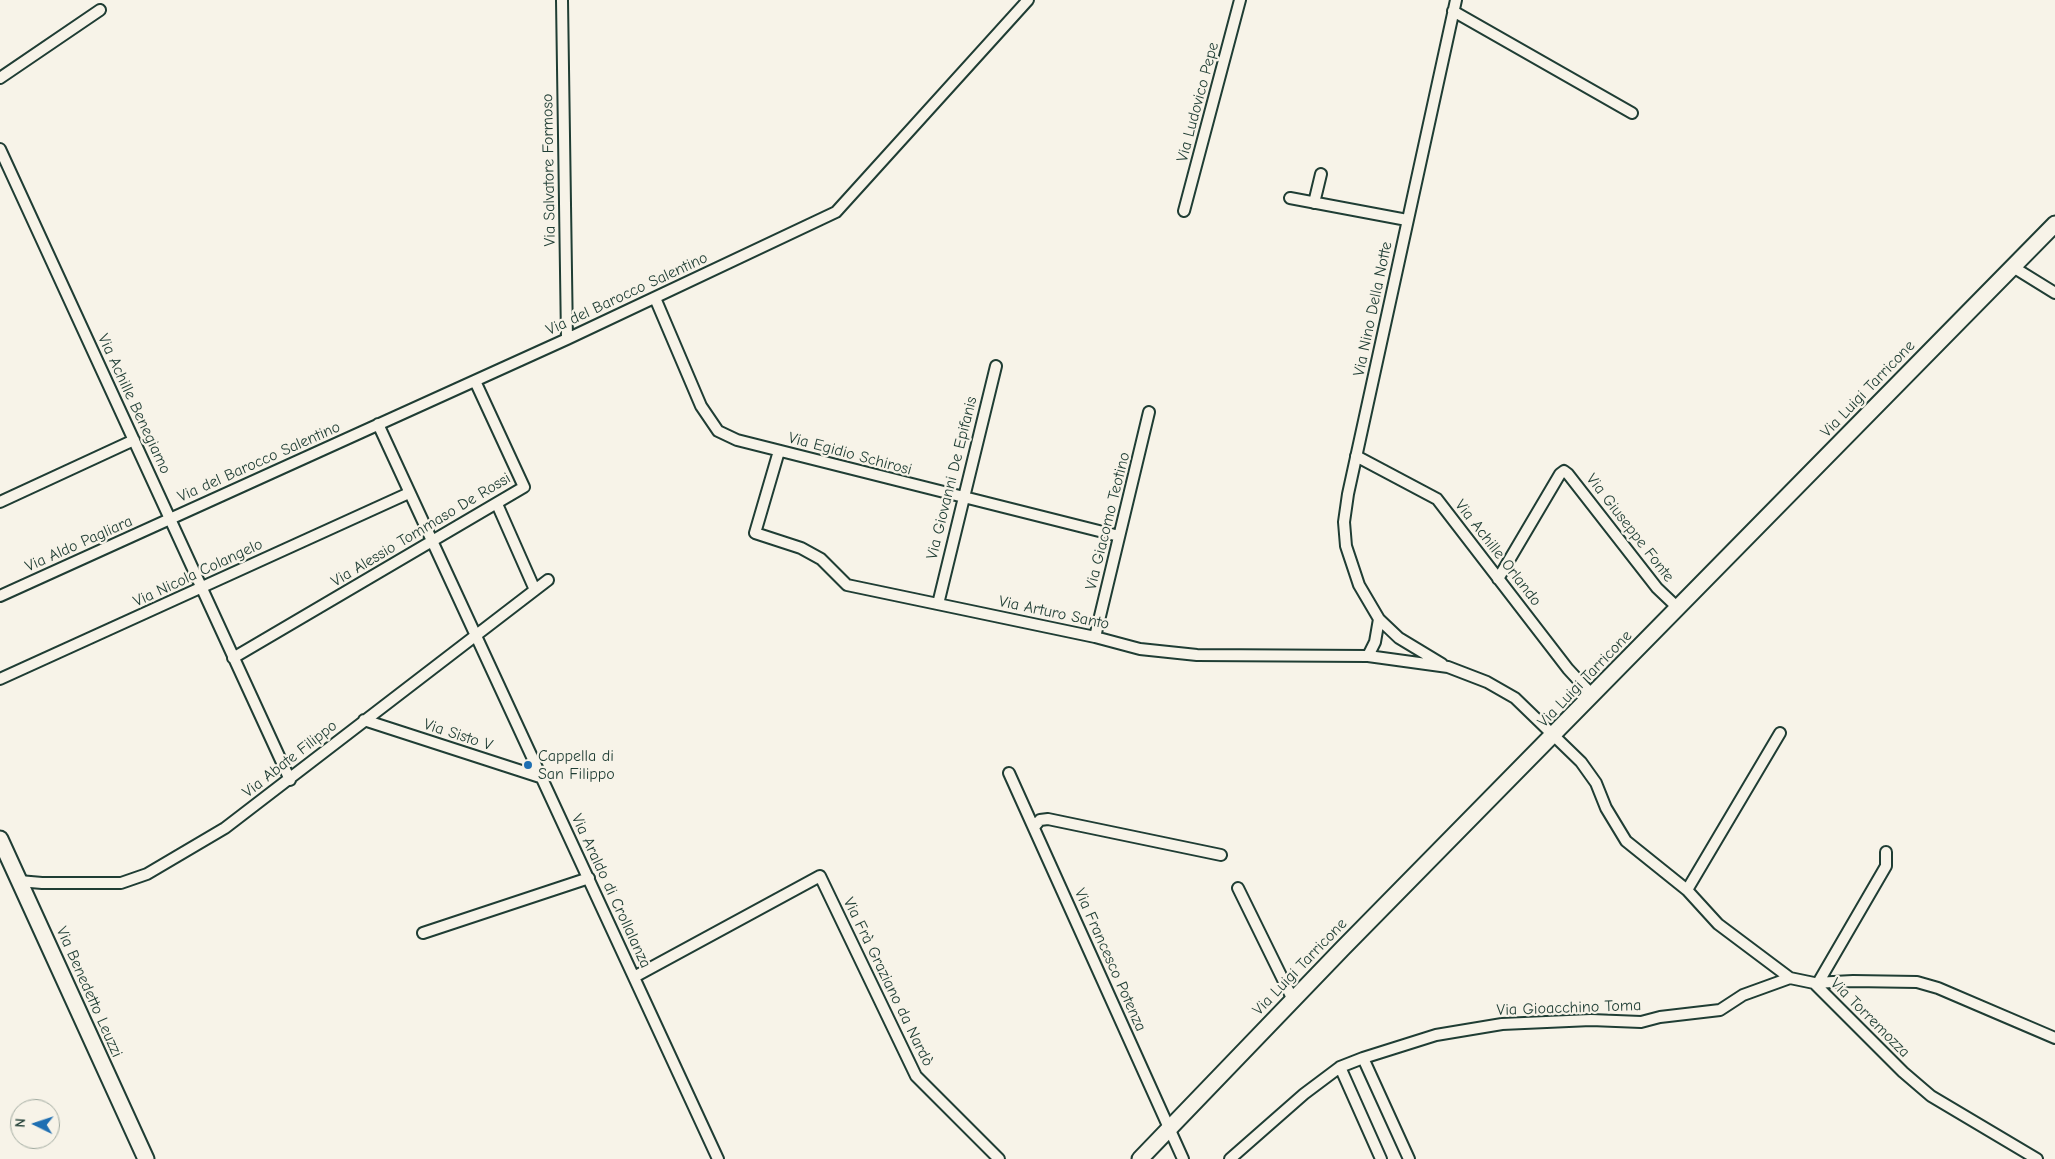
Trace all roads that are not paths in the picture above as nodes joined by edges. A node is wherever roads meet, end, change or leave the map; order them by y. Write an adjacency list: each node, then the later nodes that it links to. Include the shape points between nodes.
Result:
1 (562, 0): 19 (street, Via Salvatore Formoso)
2 (1028, 0): 18 (street, Via del Barocco Salentino, via 836,212)
3 (1240, 0): 13 (street, Via Ludovico Pepe)
4 (1456, 0): 6 (street, Via Nino Della Notte)
5 (100, 10): 7 (street)
6 (1453, 11): 8 (street); 14 (street, Via Nino Della Notte)
7 (0, 78)
8 (1632, 113)
9 (0, 149): 24 (street, Via Achille Benegiamo)
10 (1321, 174): 12 (street)
11 (1290, 198): 12 (street)
12 (1314, 203): 14 (street)
13 (1184, 211)
14 (1407, 220): 26 (street, Via Nino Della Notte)
15 (2055, 224): 16 (main road, Via Luigi Tarricone)
16 (2013, 267): 17 (street); 40 (main road, Via Luigi Tarricone)
17 (2055, 293)
18 (655, 298): 19 (street, Via del Barocco Salentino); 25 (street, Via Egidio Schirosi, via 701,406 718,432)
19 (567, 339): 21 (street, Via del Barocco Salentino)
20 (996, 366): 28 (street, Via Giovanni De Epifanis)
21 (475, 381): 23 (street, Via del Barocco Salentino); 30 (street, Via Alessio Tommaso De Rossi, via 524,487)
22 (1150, 412): 32 (street, Via Giacomo Teotino)
23 (378, 424): 27 (street, Via Araldo di Crollalanza); 31 (street, Via del Barocco Salentino)
24 (134, 440): 29 (street); 31 (street, Via Achille Benegiamo)
25 (780, 451): 28 (street, Via Egidio Schirosi); 39 (street, Via Arturo Santo, via 756,533 801,548 821,559 847,585)
26 (1356, 456): 34 (street, Via Achille Orlando, via 1437,499); 41 (street, Via Nino Della Notte, via 1344,522 1346,546 1359,585)
27 (409, 493): 33 (street, Via Araldo di Crollalanza); 36 (street, Via Nicola Colangelo)
28 (963, 498): 32 (street, Via Egidio Schirosi); 39 (street, Via Giovanni De Epifanis)
29 (0, 502)
30 (497, 504): 33 (street, Via Alessio Tommaso De Rossi); 37 (street)
31 (170, 519): 36 (street, Via Achille Benegiamo); 38 (street, Via Aldo Pagliara)
32 (1119, 536): 43 (street, Via Giacomo Teotino)
33 (432, 542): 42 (street, Via Araldo di Crollalanza); 45 (street, Via Alessio Tommaso De Rossi)
34 (1498, 579): 40 (street, Via Giuseppe Fonte, via 1564,471 1657,588); 48 (street, Via Achille Orlando)
35 (548, 580): 37 (street, Via Abate Filippo)
36 (201, 588): 45 (street, Via Achille Benegiamo); 47 (street, Via Nicola Colangelo)
37 (535, 590): 42 (street, Via Abate Filippo)
38 (0, 596)
39 (938, 601): 43 (street, Via Arturo Santo)
40 (1678, 608): 48 (main road, Via Luigi Tarricone)
41 (1379, 619): 44 (street, via 1375,642); 46 (street, Via Arturo Santo, via 1399,638)
42 (476, 635): 49 (street, Via Abate Filippo); 53 (street, Via Araldo di Crollalanza)
43 (1095, 637): 44 (street, Via Arturo Santo, via 1140,649 1197,655)
44 (1368, 656): 46 (street, Via Arturo Santo)
45 (234, 658): 54 (street, Via Achille Benegiamo)
46 (1448, 667): 51 (street, Via Arturo Santo, via 1487,682 1515,698)
47 (0, 680)
48 (1593, 696): 51 (main road, Via Luigi Tarricone)
49 (364, 720): 53 (street, Via Sisto V); 54 (street, Via Abate Filippo)
50 (1780, 733): 62 (street)
51 (1555, 735): 62 (street, Via Torremozza, via 1596,783 1606,808 1626,841); 67 (main road, Via Luigi Tarricone)
52 (1009, 774): 55 (street, Via Francesco Potenza)
53 (543, 778): 59 (street, Via Araldo di Crollalanza)
54 (290, 780): 60 (street, Via Abate Filippo, via 225,828 132,881 61,884)
55 (1034, 827): 58 (street, via 1040,820 1048,819); 71 (street, Via Francesco Potenza)
56 (0, 839): 60 (main road, Via Benedetto Leuzzi)
57 (1886, 852): 66 (street, via 1886,866)
58 (1222, 855)
59 (589, 878): 63 (street); 64 (street, Via Araldo di Crollalanza)
60 (19, 881): 72 (main road, Via Benedetto Leuzzi)
61 (1238, 888): 67 (street)
62 (1687, 890): 65 (street, Via Torremozza, via 1718,924)
63 (423, 933)
64 (634, 977): 73 (street, Via Araldo di Crollalanza); 74 (street, Via Frà Graziano da Nardò, via 820,876 916,1076)
65 (1790, 978): 66 (street, Via Torremozza); 69 (street, Via Gioacchino Toma, via 1743,995 1720,1010 1640,1022 1591,1020 1502,1024 1436,1036)
66 (1816, 983): 68 (street, via 1853,980 1917,982); 80 (street, Via Torremozza, via 1903,1072 1931,1096)
67 (1293, 1000): 71 (main road, Via Luigi Tarricone)
68 (2055, 1038)
69 (1363, 1058): 70 (street, Via Gioacchino Toma); 79 (street)
70 (1340, 1067): 77 (street, Via Gioacchino Toma); 78 (street)
71 (1170, 1128): 75 (main road, Via Luigi Tarricone); 76 (street, Via Francesco Potenza)
72 (146, 1159)
73 (718, 1159)
74 (999, 1159)
75 (1140, 1159)
76 (1183, 1159)
77 (1230, 1159)
78 (1380, 1159)
79 (1409, 1159)
80 (2037, 1159)

